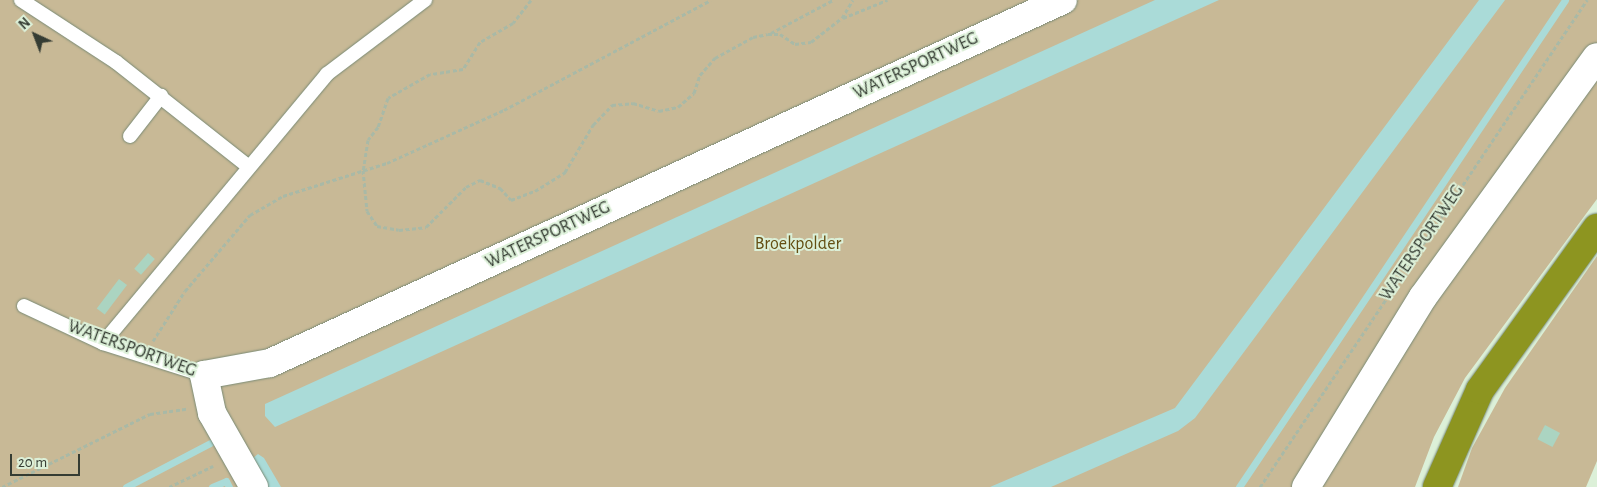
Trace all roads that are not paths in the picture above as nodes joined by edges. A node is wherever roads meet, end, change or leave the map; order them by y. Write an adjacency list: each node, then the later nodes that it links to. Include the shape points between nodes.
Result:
1 (21, 0): 5 (lane, via 83,38)
2 (424, 0): 7 (lane, via 327,74)
3 (1063, 0): 11 (street, WATERSPORTWEG, via 270,363)
4 (1597, 57): 13 (street, WATERSPORTWEG, via 1423,297)
5 (161, 96): 6 (lane); 7 (lane)
6 (130, 136)
7 (249, 167): 10 (lane)
8 (1597, 228): 14 (highway, via 1480,390)
9 (24, 306): 10 (lane, WATERSPORTWEG)
10 (103, 343): 11 (lane, WATERSPORTWEG)
11 (204, 375): 12 (street, via 212,413)
12 (254, 487)
13 (1306, 487)
14 (1437, 487)

